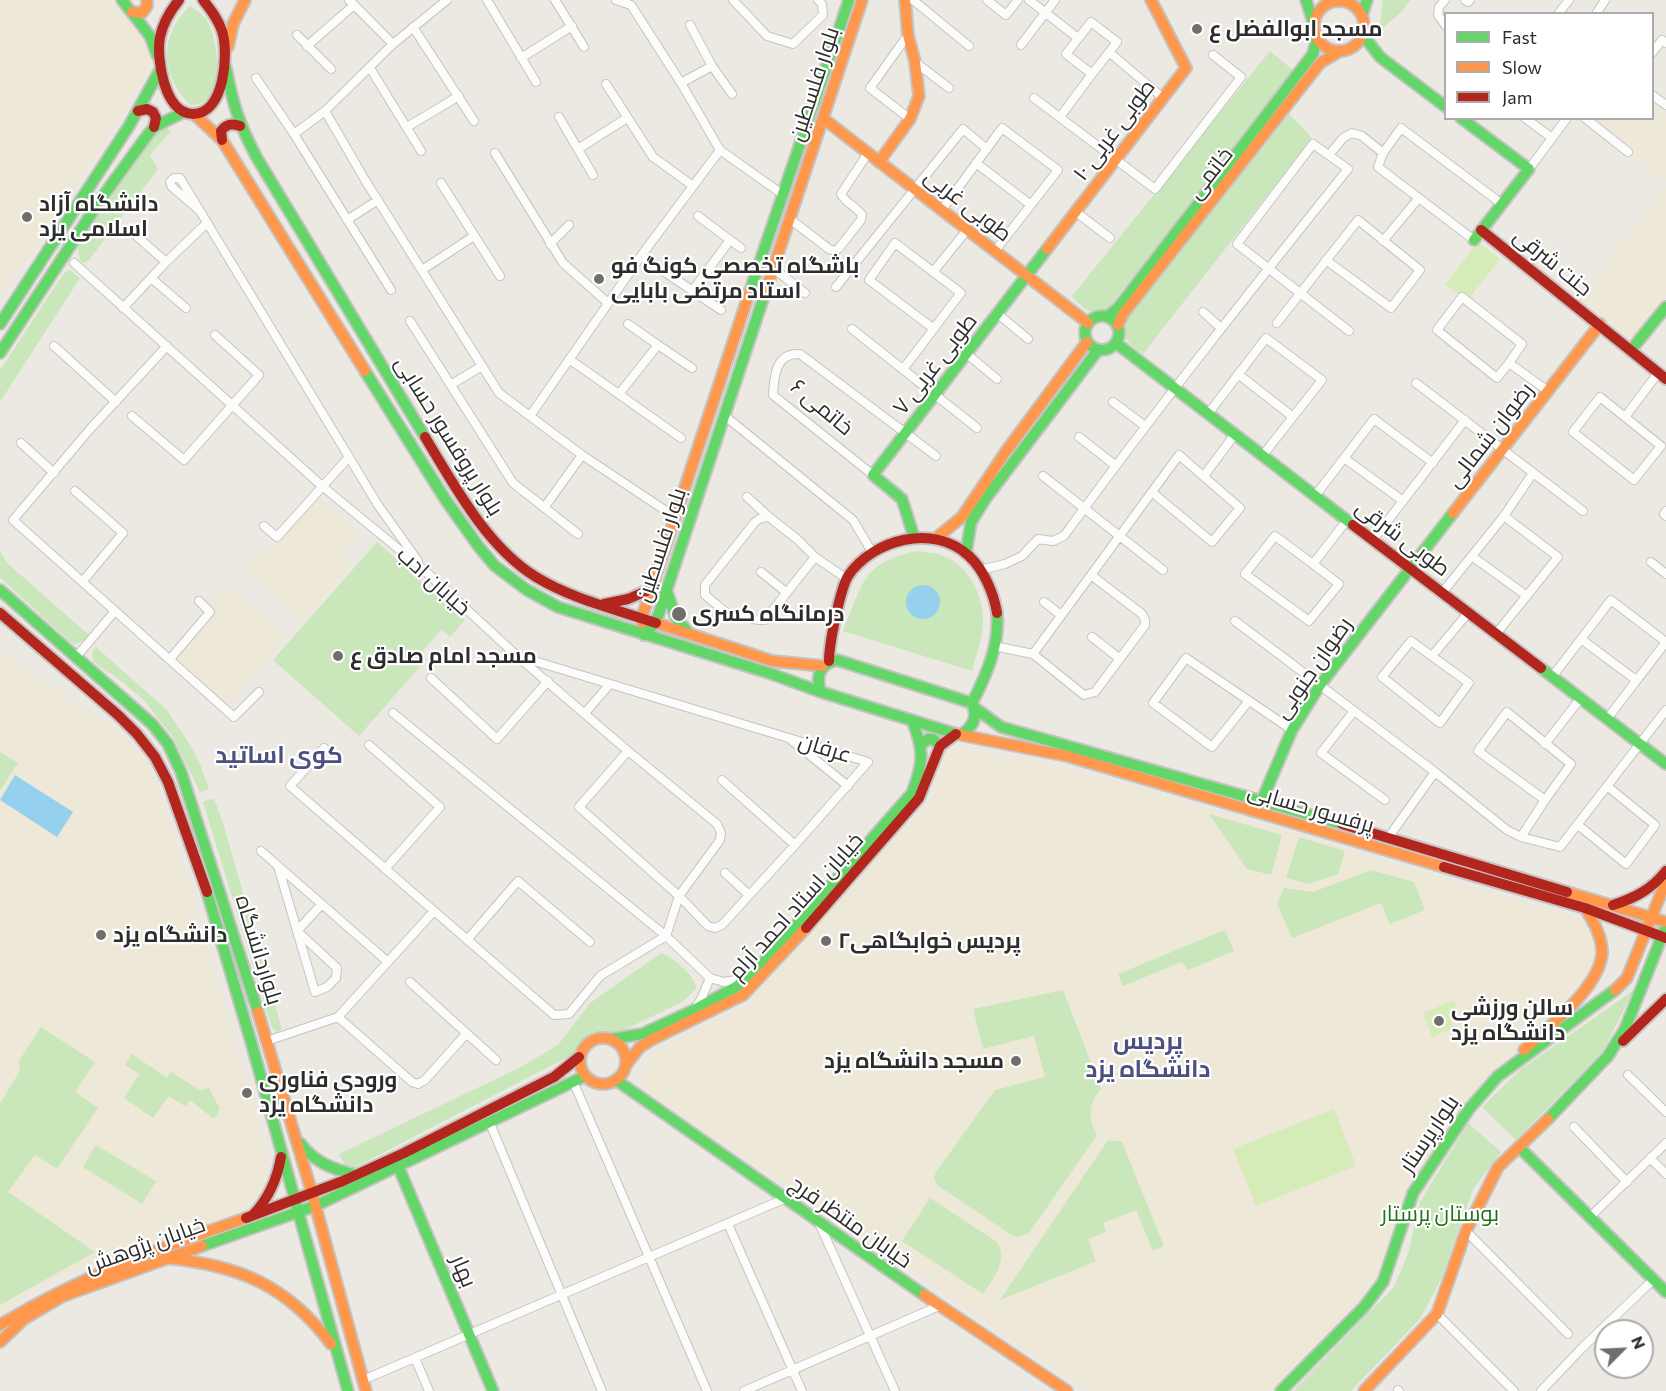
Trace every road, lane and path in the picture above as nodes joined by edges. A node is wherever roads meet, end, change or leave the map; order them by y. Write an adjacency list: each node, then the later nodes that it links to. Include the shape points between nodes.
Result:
1 (122, 0): 31 (main road)
2 (147, 0): 31 (main road, via 142,13)
3 (179, 0): 52 (main road, via 162,27)
4 (203, 0): 50 (main road, via 220,25)
5 (245, 0): 50 (main road, via 233,24)
6 (447, 0): 29 (street)
7 (487, 0): 54 (street)
8 (555, 0): 35 (street)
9 (616, 0): 64 (street, via 631,4)
10 (733, 0): 11 (street, via 766,36 794,44 823,15)
11 (818, 0)
12 (849, 0): 111 (main road, بلوار فلسطین)
13 (862, 0): 80 (main road, بلوار فلسطین)
14 (905, 0): 41 (main road)
15 (987, 0): 16 (street, via 1006,15)
16 (1018, 0)
17 (1029, 0): 32 (street)
18 (1055, 0): 32 (street)
19 (1151, 0): 71 (main road, طوبی غربی ۱۰, via 1186,68)
20 (1306, 0): 38 (main road)
21 (1312, 0): 30 (main road)
22 (1367, 0): 33 (main road)
23 (1445, 0): 34 (street, via 1438,15)
24 (1465, 0): 25 (street)
25 (1470, 0)
26 (1349, 1): 30 (main road); 33 (main road)
27 (351, 2): 43 (street); 44 (street)
28 (918, 2): 47 (street)
29 (436, 3): 37 (street)
30 (1329, 3): 38 (main road, via 1318,13)
31 (132, 12): 52 (main road, via 150,36)
32 (1045, 12): 42 (street); 45 (street)
33 (1362, 15): 39 (main road)
34 (1444, 23)
35 (572, 26): 46 (street); 54 (street)
36 (690, 26): 56 (street)
37 (413, 27): 43 (street); 68 (street)
38 (1315, 32): 48 (main road, via 1326,47); 159 (main road, خاتمی, via 1313,54)
39 (1363, 34): 48 (main road); 53 (main road)
40 (297, 35): 44 (street)
41 (908, 35): 55 (main road); 81 (street, via 870,87)
42 (1078, 38): 49 (street, via 1091,22 1117,42); 61 (street, via 1066,54)
43 (393, 44): 59 (street)
44 (307, 45): 58 (street)
45 (1021, 45)
46 (584, 46)
47 (969, 46)
48 (1345, 50): 53 (main road); 166 (main road, خاتمی, via 1320,63)
49 (1109, 52): 61 (street); 71 (street)
50 (227, 54): 57 (main road)
51 (1213, 55): 102 (street, via 1241,77 1155,189)
52 (158, 56): 60 (main road, بلوار پروفسور حسابی)
53 (1380, 57): 72 (main road)
54 (521, 58): 63 (street)
55 (915, 62): 66 (street); 81 (main road, via 919,96)
56 (712, 66): 64 (street); 67 (street)
57 (226, 68): 76 (main road, via 213,102 205,111); 87 (main road, بلوار پروفسور حسابی)
58 (332, 69)
59 (370, 69): 75 (street); 89 (street)
60 (160, 70): 74 (main road); 76 (main road, بلوار پروفسور حسابی, via 174,103)
61 (1092, 74): 78 (street)
62 (256, 78): 90 (street)
63 (536, 81)
64 (681, 83): 95 (street)
65 (606, 84): 79 (street)
66 (949, 88)
67 (732, 94)
68 (459, 96): 86 (street); 89 (street)
69 (1654, 96): 73 (street)
70 (1034, 98): 78 (street)
71 (1163, 98): 102 (main road, طوبی غربی ۱۰)
72 (1444, 105)
73 (1666, 105)
74 (138, 111): 88 (main road, via 145,108 155,112); 163 (main road)
75 (325, 111): 90 (street); 113 (street)
76 (189, 113): 88 (main road); 92 (main road, بلوار پروفسور حسابی)
77 (559, 117): 93 (street)
78 (1060, 117): 102 (street)
79 (627, 118): 93 (street); 109 (street, via 653,157)
80 (824, 119): 99 (main road, طوبی غربی); 119 (main road, بلوار فلسطین)
81 (910, 119): 103 (main road)
82 (1464, 120): 105 (main road)
83 (1528, 120): 91 (street)
84 (1566, 120): 91 (street)
85 (1588, 120): 97 (street)
86 (474, 121)
87 (240, 126): 92 (main road, via 226,125 220,131); 270 (main road, بلوار پروفسور حسابی, via 483,528 534,576)
88 (154, 127): 128 (main road)
89 (406, 127): 96 (street)
90 (294, 134): 120 (street)
91 (1552, 138): 105 (street)
92 (222, 140): 279 (main road, بلوار پروفسور حسابی, via 445,499 495,566 558,607)
93 (578, 148): 106 (street)
94 (987, 148): 104 (street); 110 (street, via 963,129); 115 (street, via 1002,128 1058,170)
95 (720, 150): 109 (street); 111 (street)
96 (421, 151)
97 (1628, 152)
98 (495, 153): 132 (street)
99 (868, 153): 103 (main road, طوبی غربی); 119 (street, via 841,194 862,215 839,248 829,249)
100 (1383, 153): 101 (street, via 1352,133); 112 (street, via 1378,167); 114 (street, via 1401,128)
101 (1329, 155): 140 (street, via 1348,169); 140 (street, via 1313,144 1237,244)
102 (1116, 160): 117 (main road, طوبی غربی ۱۰)
103 (879, 162): 110 (main road, طوبی غربی)
104 (976, 163): 115 (street); 116 (street)
105 (1528, 169): 114 (main road, جنت شرقی)
106 (593, 175)
107 (180, 178): 121 (street)
108 (441, 183): 126 (street)
109 (693, 186): 135 (street)
110 (914, 188): 116 (main road, طوبی غربی); 147 (street)
111 (782, 194): 238 (main road, بلوار فلسطین)
112 (1418, 199): 130 (street); 131 (street)
113 (378, 200): 120 (street); 141 (street)
114 (1502, 204): 124 (main road, جنت شرقی)
115 (1031, 205): 134 (street)
116 (942, 210): 123 (main road, طوبی غربی)
117 (1076, 212): 127 (street); 145 (main road, طوبی غربی ۱۰)
118 (698, 216): 129 (street)
119 (790, 219): 139 (main road, بلوار فلسطین)
120 (347, 220): 148 (street)
121 (207, 223): 137 (street); 217 (street)
122 (570, 225): 132 (street)
123 (967, 230): 134 (main road, طوبی غربی); 143 (street)
124 (1481, 230): 130 (main road, جنت شرقی); 165 (main road, جنت شرقی)
125 (131, 231): 137 (street)
126 (474, 236): 141 (street); 144 (street)
127 (1110, 238)
128 (74, 239): 138 (street); 142 (main road)
129 (729, 240): 133 (street); 149 (street)
130 (1474, 240)
131 (1383, 241): 136 (street, via 1358,220); 136 (street, via 1420,270 1391,308)
132 (550, 244): 152 (street, via 563,263)
133 (741, 248)
134 (995, 251): 145 (main road, طوبی غربی)
135 (641, 256): 149 (street); 152 (street)
136 (1326, 260): 151 (street)
137 (166, 262): 146 (street)
138 (74, 263): 142 (street); 153 (street, خیابان ادب)
139 (773, 268): 150 (street); 202 (main road, بلوار فلسطین)
140 (1269, 268): 151 (street); 168 (street)
141 (422, 270): 184 (street)
142 (53, 271): 180 (main road)
143 (933, 272): 169 (street, via 961,293); 169 (street, via 895,243 869,280)
144 (500, 276)
145 (1027, 276): 158 (main road, طوبی غربی ۷); 161 (main road, طوبی غربی)
146 (151, 278): 153 (street); 154 (street)
147 (836, 287)
148 (391, 290)
149 (693, 290): 156 (street)
150 (806, 293)
151 (1300, 293): 162 (street); 170 (street)
152 (608, 303): 182 (street)
153 (123, 308): 177 (street, خیابان ادب)
154 (186, 308)
155 (1666, 308): 179 (main road)
156 (722, 310)
157 (1203, 312): 168 (street)
158 (998, 314): 172 (street); 181 (main road, طوبی غربی ۷)
159 (1108, 316): 161 (main road, via 1097,316); 166 (main road)
160 (410, 321): 191 (street)
161 (1088, 322): 173 (main road, via 1084,332)
162 (1277, 323)
163 (0, 324)
164 (628, 324): 175 (street)
165 (1600, 324): 179 (main road, جنت شرقی); 193 (main road, رضوان شمالی)
166 (1118, 325): 174 (main road)
167 (852, 328): 186 (street)
168 (1221, 328): 192 (street)
169 (934, 329): 186 (street)
170 (1349, 331)
171 (215, 335): 198 (street, via 259,375)
172 (1028, 339)
173 (1087, 342): 178 (main road); 245 (main road, via 962,517)
174 (1116, 343): 178 (main road); 192 (main road, طوبی شرقی)
175 (658, 345): 185 (street); 194 (street)
176 (54, 346): 196 (street)
177 (166, 346): 196 (street); 198 (street, خیابان ادب)
178 (1098, 350): 248 (main road, via 986,498 971,522)
179 (1631, 350): 188 (main road, جنت شرقی)
180 (0, 353)
181 (967, 354): 189 (street); 195 (main road, طوبی غربی ۷)
182 (569, 359): 194 (street); 201 (street)
183 (1509, 363): 183 (street, via 1522,344 1462,297 1437,330 1497,378); 193 (street)
184 (482, 366): 191 (street); 201 (street, via 499,393)
185 (692, 368)
186 (903, 369): 195 (street)
187 (1238, 374): 199 (street); 203 (street); 203 (street, via 1266,338 1322,380)
188 (1662, 376): 204 (street)
189 (997, 379)
190 (1416, 383): 205 (street)
191 (452, 384): 232 (street, via 513,483)
192 (1174, 387): 199 (main road, طوبی شرقی); 206 (street)
193 (1548, 391): 213 (main road, رضوان شمالی)
194 (619, 394): 211 (street)
195 (935, 394): 207 (street); 208 (main road, طوبی غربی ۷)
196 (116, 402): 221 (street)
197 (1113, 402): 206 (street)
198 (233, 406): 200 (street, via 184,460); 226 (street, خیابان ادب)
199 (1208, 414): 209 (main road, طوبی شرقی)
200 (132, 416)
201 (530, 416): 214 (street)
202 (725, 416): 247 (street, via 853,520); 263 (main road, بلوار فلسطین)
203 (1293, 417): 215 (street)
204 (1625, 417): 204 (street, via 1661,446 1634,480 1573,432 1600,397)
205 (1465, 420): 213 (street); 219 (street)
206 (1145, 426): 220 (street)
207 (977, 428)
208 (906, 433): 216 (street); 223 (main road, طوبی غربی ۷); 223 (street, خاتمی ۶, via 800,354 783,358 776,370 773,395)
209 (1235, 434): 215 (main road, طوبی شرقی); 225 (street)
210 (1079, 437): 220 (street)
211 (681, 438)
212 (21, 443): 221 (street)
213 (1503, 450): 222 (street); 253 (main road, رضوان شمالی)
214 (582, 455): 232 (street); 238 (street)
215 (1263, 455): 229 (main road, طوبی شرقی)
216 (936, 456)
217 (348, 457): 226 (street); 254 (street)
218 (1344, 458): 219 (street, via 1374,419); 229 (street); 231 (street)
219 (1433, 463): 231 (street)
220 (1116, 466): 233 (street)
221 (54, 473): 261 (street, via 13,520)
222 (1533, 473): 234 (street); 236 (street)
223 (873, 475): 244 (main road, خاتمی ۶, via 902,499)
224 (1043, 476): 233 (street)
225 (1204, 476): 228 (street, via 1179,455); 228 (street, via 1240,508 1212,542)
226 (322, 486): 241 (street, via 276,537); 254 (street, خیابان ادب)
227 (75, 491): 261 (street, via 123,533)
228 (1153, 493): 243 (street)
229 (1315, 496): 240 (main road, طوبی شرقی)
230 (747, 497): 239 (street)
231 (1403, 501): 246 (street)
232 (543, 508): 242 (street)
233 (1084, 509): 243 (street); 255 (street, via 1059,539 1038,539 1022,555)
234 (1583, 511)
235 (1666, 511): 237 (street)
236 (1504, 516): 250 (street); 267 (street, via 1558,557)
237 (1666, 516)
238 (675, 517): 262 (main road, بلوار فلسطین)
239 (769, 517): 249 (street); 265 (street, via 755,522 705,585 705,595 728,614 759,620 768,617)
240 (1347, 520): 246 (main road, طوبی شرقی); 252 (street)
241 (264, 526)
242 (578, 534)
243 (1118, 536): 256 (street); 259 (street)
244 (914, 537): 245 (main road); 247 (main road)
245 (934, 539): 248 (main road)
246 (1373, 540): 253 (main road, طوبی شرقی)
247 (872, 552): 260 (main road)
248 (966, 553): 255 (main road)
249 (815, 557): 260 (street); 265 (street)
250 (1473, 557): 266 (street); 267 (street)
251 (1651, 562): 258 (street)
252 (1313, 564): 252 (street, via 1339,584 1309,621 1245,574 1275,536)
253 (1410, 569): 266 (main road, طوبی شرقی); 297 (main road, رضوان جنوبی)
254 (424, 570): 286 (street, خیابان ادب)
255 (980, 570): 284 (main road, via 993,595 998,619)
256 (1163, 570)
257 (761, 572): 265 (street)
258 (1666, 574)
259 (1091, 575): 274 (street); 290 (street, via 1145,620)
260 (847, 579): 291 (main road)
261 (83, 581): 271 (street)
262 (651, 589): 270 (main road, via 621,602); 275 (main road, بلوار فلسطین)
263 (666, 589): 277 (main road, بلوار فلسطین); 280 (main road, via 676,620)
264 (0, 590): 287 (main road, بلواردانشگاه)
265 (787, 593)
266 (1442, 593): 273 (main road, طوبی شرقی)
267 (1527, 596): 278 (street)
268 (199, 602): 289 (street, via 210,612)
269 (1044, 602): 274 (street)
270 (598, 604): 275 (main road, بلوار پروفسور حسابی)
271 (115, 611): 287 (street); 289 (street)
272 (0, 613): 346 (main road, بلواردانشگاه, via 118,715 155,757 168,782)
273 (1468, 613): 278 (main road, طوبی شرقی); 288 (street)
274 (1061, 615): 285 (street)
275 (642, 617): 277 (main road, بلوار پروفسور حسابی); 279 (main road, بلوار فلسطین)
276 (1235, 621): 297 (street)
277 (656, 622): 279 (main road, بلوار فلسطین); 280 (main road, بلوار پروفسور حسابی)
278 (1496, 634): 292 (main road, طوبی شرقی)
279 (644, 635): 299 (main road, بلوار پروفسور حسابی)
280 (693, 636): 291 (main road, بلوار پروفسور حسابی, via 772,662)
281 (1092, 637): 290 (street)
282 (1581, 639): 283 (street, via 1611,600); 292 (street); 294 (street)
283 (1666, 642): 294 (street)
284 (994, 646): 285 (street); 302 (main road)
285 (1033, 654): 290 (street, via 1084,695 1095,692)
286 (516, 655): 295 (street, خیابان ادب); 296 (street, عرفان)
287 (77, 656): 344 (main road, بلواردانشگاه, via 152,724 168,744 181,772)
288 (1432, 656): 288 (street, via 1411,641 1382,677 1440,723 1469,683)
289 (170, 658): 298 (street, via 234,717)
290 (1120, 659)
291 (826, 663): 299 (main road, via 818,678); 302 (main road, via 837,660)
292 (1552, 677): 300 (main road, طوبی شرقی)
293 (431, 678): 295 (street, via 497,739)
294 (1636, 680): 307 (street)
295 (548, 681): 306 (street, خیابان ادب)
296 (610, 684): 306 (street); 311 (street, عرفان)
297 (1320, 685): 304 (street); 309 (main road, رضوان جنوبی)
298 (259, 692)
299 (821, 692): 308 (main road, بلوار پروفسور حسابی)
300 (1580, 699): 307 (main road, طوبی شرقی); 312 (street)
301 (1248, 702): 301 (street, via 1186,658 1153,703 1212,747); 309 (street)
302 (973, 705): 310 (main road, via 974,721); 324 (main road, پرفسور حسابی, via 1001,727)
303 (1666, 710): 314 (street)
304 (1354, 711): 320 (street); 325 (street, via 1321,753)
305 (393, 713): 349 (street)
306 (585, 713): 318 (street, خیابان ادب)
307 (1607, 719): 314 (main road, طوبی شرقی)
308 (912, 720): 310 (main road, پرفسور حسابی); 313 (main road)
309 (1292, 730): 324 (main road, رضوان جنوبی)
310 (959, 734): 316 (main road); 341 (main road, پرفسور حسابی, via 1067,756)
311 (786, 736): 322 (street); 322 (street, عرفان, via 868,762)
312 (1545, 744): 326 (street, via 1571,764); 326 (street, via 1507,712 1478,751)
313 (921, 745): 316 (main road, via 933,739); 354 (main road, خیابان استاد احمد آرام, via 924,755 912,793)
314 (1640, 745): 319 (main road, طوبی شرقی); 323 (street)
315 (369, 746): 333 (street, via 440,807)
316 (940, 746): 368 (main road, خیابان استاد احمد آرام, via 919,798 743,995 651,1040)
317 (324, 748): 333 (street, via 290,786)
318 (628, 751): 338 (street, خیابان ادب, via 717,824 721,833 720,840); 338 (street, via 579,807)
319 (1666, 764)
320 (1435, 772): 328 (street, via 1507,831); 329 (street)
321 (722, 780): 330 (street)
322 (848, 786): 330 (street, عرفان)
323 (1607, 786): 327 (street); 327 (street, via 1655,825 1626,864)
324 (1262, 800): 329 (main road, پرفسور حسابی)
325 (1385, 800)
326 (1545, 800): 328 (street)
327 (1578, 825): 328 (street, via 1560,847)
328 (1521, 837)
329 (1388, 838): 340 (main road, پرفسور حسابی)
330 (795, 845): 337 (street, عرفان)
331 (261, 851): 332 (street)
332 (278, 866): 339 (street); 348 (street)
333 (385, 869): 342 (street)
334 (1666, 871): 340 (main road, via 1652,888)
335 (725, 873): 337 (street)
336 (1666, 881): 343 (main road, بلوارپرستار)
337 (748, 894): 338 (street, عرفان, via 715,928 708,926)
338 (679, 896): 349 (street, خیابان ادب)
339 (322, 904): 348 (street); 353 (street)
340 (1613, 905): 343 (main road, پرفسور حسابی)
341 (1585, 908): 347 (main road, پرفسور حسابی); 371 (main road, via 1599,936 1603,953 1600,969 1592,983)
342 (434, 911): 351 (street); 353 (street)
343 (1652, 916): 345 (main road, پرفسور حسابی); 347 (main road, بلوارپرستار)
344 (230, 921): 346 (main road); 364 (main road, بلواردانشگاه)
345 (1666, 922): 350 (main road)
346 (216, 926): 380 (main road, بلواردانشگاه)
347 (1646, 930): 350 (main road, پرفسور حسابی); 357 (main road, بلوارپرستار)
348 (297, 931): 348 (street, via 337,968 336,978 315,992)
349 (666, 936): 351 (street, via 600,976 569,1014 554,1016); 355 (street)
350 (1664, 937): 358 (main road)
351 (467, 940): 352 (street, via 518,881)
352 (590, 942)
353 (388, 962): 361 (street)
354 (749, 977): 355 (street, via 724,982); 360 (main road, خیابان استاد احمد آرام)
355 (710, 978): 360 (street)
356 (410, 982): 362 (street)
357 (1622, 984): 358 (main road, via 1637,982); 371 (main road, بلوارپرستار)
358 (1641, 991): 365 (main road)
359 (1666, 999): 365 (main road)
360 (694, 1010): 363 (main road, خیابان استاد احمد آرام, via 642,1034)
361 (338, 1017): 362 (street, via 418,1084); 364 (street)
362 (466, 1034): 367 (street)
363 (612, 1039): 366 (main road, via 591,1040); 368 (main road, via 622,1047)
364 (267, 1041): 377 (main road, بلواردانشگاه)
365 (1608, 1056): 379 (main road)
366 (579, 1057): 370 (main road); 384 (main road, via 554,1077)
367 (496, 1060)
368 (626, 1065): 372 (main road)
369 (1628, 1075): 374 (street)
370 (585, 1076): 372 (main road, via 600,1084); 373 (main road)
371 (1497, 1076): 421 (main road, بلوارپرستار, via 1469,1109 1413,1193 1383,1282 1364,1307)
372 (616, 1080): 388 (main road, خیابان منتظر فرج)
373 (573, 1081): 375 (main road); 396 (street)
374 (1666, 1112)
375 (489, 1121): 382 (main road); 400 (street)
376 (1574, 1127): 385 (street)
377 (292, 1131): 384 (main road, via 317,1162); 386 (main road, بلواردانشگاه)
378 (1666, 1143): 381 (street)
379 (1519, 1147): 392 (main road); 395 (main road, via 1498,1167)
380 (282, 1150): 387 (main road, بلواردانشگاه); 391 (main road, via 275,1185)
381 (1650, 1158): 383 (street); 385 (street)
382 (398, 1166): 389 (main road); 405 (main road, بهار)
383 (1666, 1174)
384 (356, 1175): 386 (main road)
385 (1627, 1182): 392 (street)
386 (312, 1194): 387 (main road, خیابان پژوهش); 389 (main road, بلواردانشگاه)
387 (296, 1199): 390 (main road, بلواردانشگاه); 391 (main road, خیابان پژوهش)
388 (784, 1199): 393 (main road, خیابان منتظر فرج); 394 (street)
389 (315, 1206): 390 (main road, خیابان پژوهش); 411 (main road, بلواردانشگاه)
390 (299, 1212): 397 (main road, خیابان پژوهش); 408 (main road, بلواردانشگاه)
391 (254, 1215): 403 (main road, خیابان پژوهش, via 156,1249 73,1284 32,1303)
392 (1590, 1217): 398 (main road)
393 (819, 1223): 401 (main road, خیابان منتظر فرج); 406 (street)
394 (728, 1224): 396 (street); 410 (street)
395 (1466, 1231): 402 (main road); 404 (street)
396 (649, 1257): 400 (street); 416 (street)
397 (166, 1258): 407 (main road, خیابان پژوهش, via 63,1296 24,1319); 408 (main road, via 217,1266 276,1289 309,1315)
398 (1653, 1280): 399 (main road); 424 (street)
399 (1666, 1292)
400 (561, 1295): 405 (street); 415 (street)
401 (939, 1306): 406 (street); 420 (main road, خیابان منتظر فرج)
402 (1437, 1314): 422 (main road); 423 (street)
403 (0, 1325)
404 (1568, 1334)
405 (469, 1335): 409 (street); 414 (main road, بهار)
406 (870, 1336): 410 (street); 419 (street)
407 (0, 1342)
408 (339, 1356): 412 (main road, بلواردانشگاه)
409 (415, 1358): 411 (street); 413 (street)
410 (793, 1370): 417 (street); 418 (street)
411 (365, 1386)
412 (348, 1391)
413 (429, 1391)
414 (493, 1391)
415 (602, 1391)
416 (707, 1391)
417 (744, 1391)
418 (802, 1391)
419 (895, 1391)
420 (1067, 1391)
421 (1281, 1391)
422 (1364, 1391)
423 (1514, 1391)
424 (1541, 1391)

